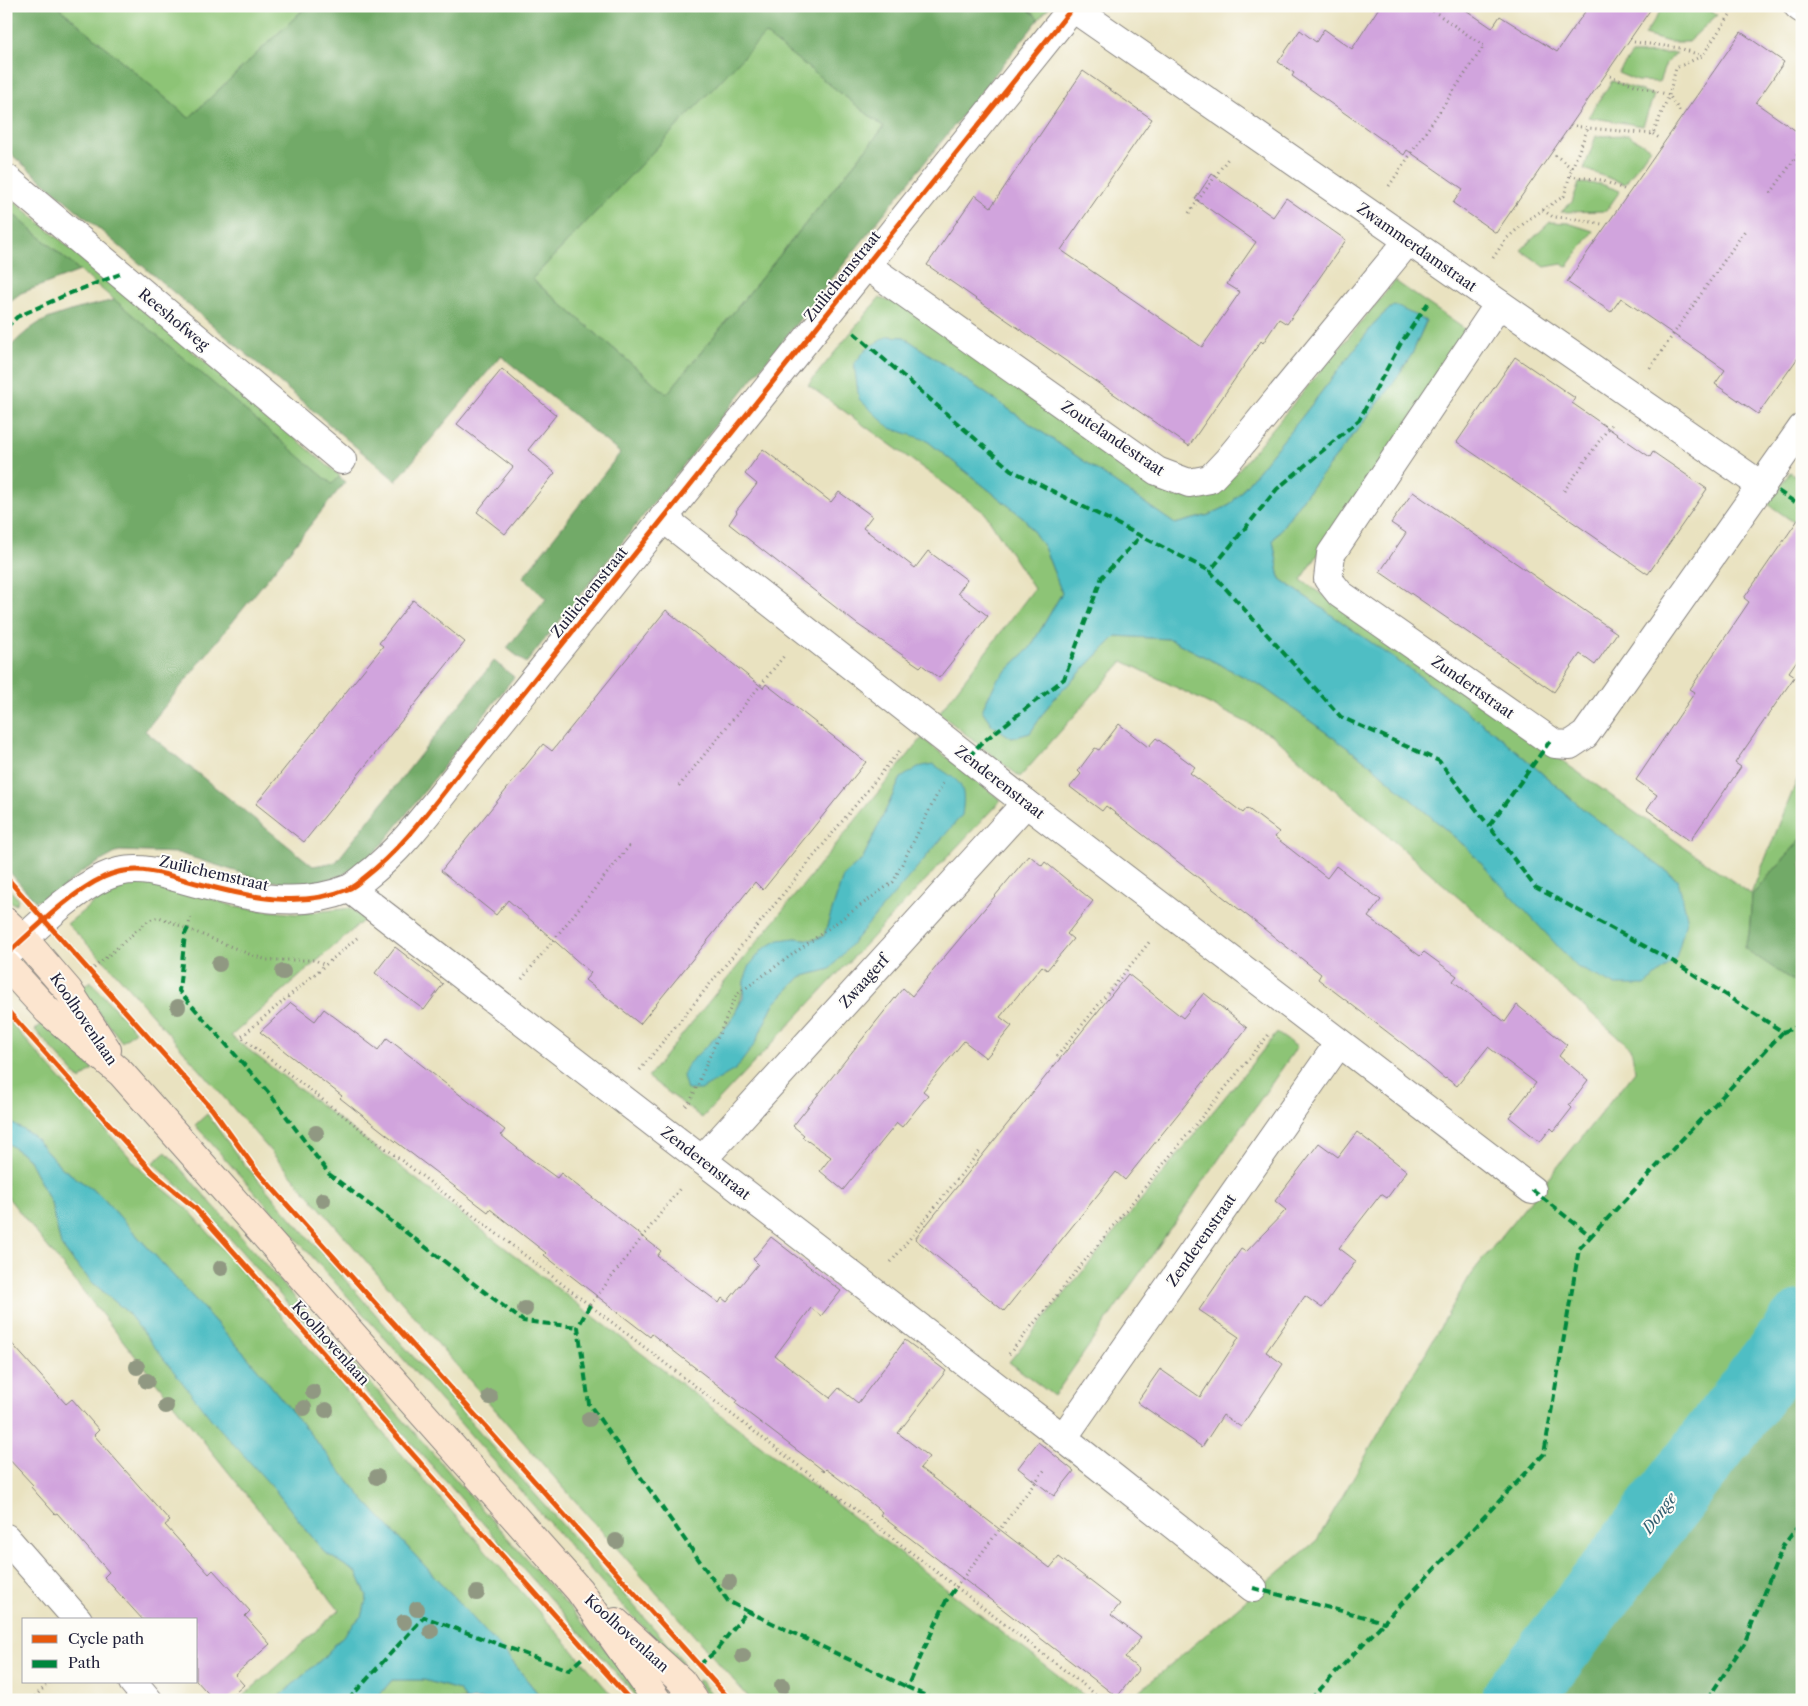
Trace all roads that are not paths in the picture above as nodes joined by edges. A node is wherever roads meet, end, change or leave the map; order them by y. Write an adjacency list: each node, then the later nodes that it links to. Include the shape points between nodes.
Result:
1 (1798, 6): 3 (street)
2 (1073, 7): 5 (street, Zwammerdamstraat); 6 (street, Zuilichemstraat)
3 (1802, 9)
4 (6, 178): 9 (street, Reeshofweg)
5 (1408, 241): 6 (street, Zoutelandestraat, via 1228,460 1210,478 1189,483 1157,472); 7 (street, Zwammerdamstraat)
6 (867, 266): 11 (street, Zuilichemstraat)
7 (1499, 304): 10 (street, Zwammerdamstraat); 10 (street, Zundertstraat, via 1330,554 1328,579 1340,594 1555,744 1570,745 1585,735)
8 (1802, 428): 10 (street, Zundertstraat)
9 (342, 460)
10 (1762, 486)
11 (663, 518): 12 (street, Zenderenstraat); 13 (street, Zuilichemstraat, via 419,822 381,865)
12 (1026, 803): 16 (street, Zenderenstraat); 18 (street, Zwaagerf)
13 (350, 889): 14 (street, Zuilichemstraat, via 310,900 285,901 242,895 156,871 126,870 105,876 84,888); 18 (street, Zenderenstraat)
14 (12, 938): 17 (street, Koolhovenlaan, via 68,990)
15 (6, 965): 17 (street, Koolhovenlaan, via 46,1010)
16 (1339, 1043): 19 (street, Zenderenstraat); 20 (street, Zenderenstraat)
17 (121, 1072): 23 (street, Koolhovenlaan)
18 (702, 1160): 20 (street, Zenderenstraat)
19 (1532, 1190)
20 (1065, 1439): 22 (street, Zenderenstraat)
21 (6, 1538): 24 (street)
22 (1253, 1588)
23 (579, 1590): 27 (street, Koolhovenlaan); 28 (street, Koolhovenlaan, via 681,1681)
24 (76, 1618)
25 (135, 1684): 26 (street)
26 (148, 1700)
27 (656, 1700)
28 (694, 1700)

